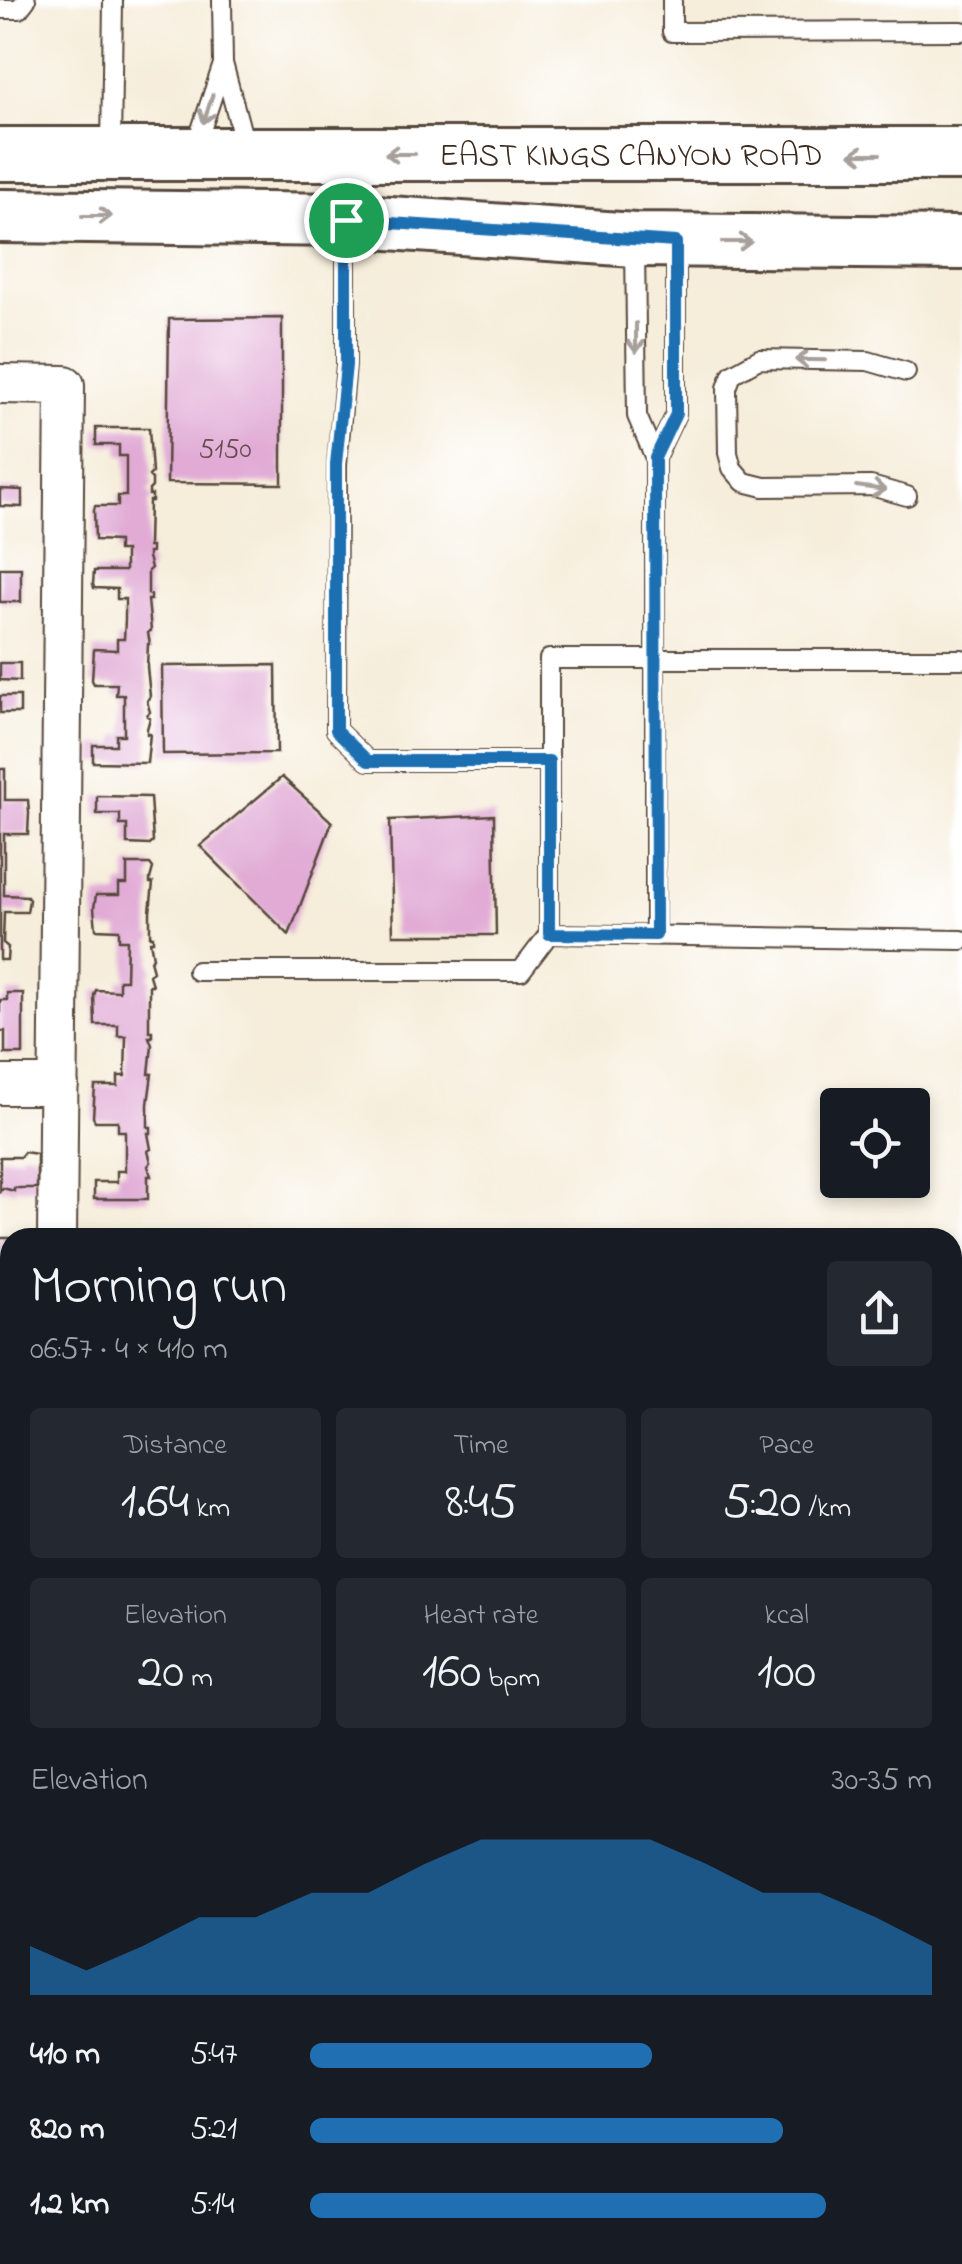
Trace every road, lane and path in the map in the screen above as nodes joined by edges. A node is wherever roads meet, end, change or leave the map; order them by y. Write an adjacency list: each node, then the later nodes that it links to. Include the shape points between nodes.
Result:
1 (26, 0): 5 (lane, via 19,9)
2 (114, 0): 10 (lane)
3 (222, 0): 7 (lane)
4 (672, 0): 6 (lane, via 672,32)
5 (0, 10)
6 (962, 31)
7 (223, 63): 11 (lane, one-way to 11); 12 (lane)
8 (0, 154): 10 (main road, EAST KINGS CANYON ROAD)
9 (962, 154): 12 (main road, EAST KINGS CANYON ROAD, one-way to 12)
10 (111, 155): 11 (main road, EAST KINGS CANYON ROAD)
11 (193, 155): 12 (main road, EAST KINGS CANYON ROAD)
12 (248, 155)
13 (0, 216): 14 (main road, one-way to 14)
14 (346, 220): 15 (main road); 23 (lane, via 346,365 336,464 336,730 368,761)
15 (656, 241): 16 (main road, one-way to 16); 19 (lane, one-way to 19, via 636,416); 19 (lane, via 676,414)
16 (962, 243)
17 (906, 372): 20 (lane, one-way to 20, via 868,361 758,359 732,374 727,388 728,453 744,482 871,486)
18 (0, 384): 29 (street, via 65,385)
19 (655, 458): 21 (lane)
20 (906, 496)
21 (655, 659): 22 (lane); 23 (lane, via 549,660); 25 (lane)
22 (962, 659)
23 (549, 761): 24 (lane)
24 (549, 934): 25 (lane); 27 (lane, via 521,971)
25 (656, 935): 26 (lane)
26 (962, 940)
27 (197, 972)
28 (0, 1085): 29 (street)
29 (58, 1085): 30 (street)
30 (57, 1228)

